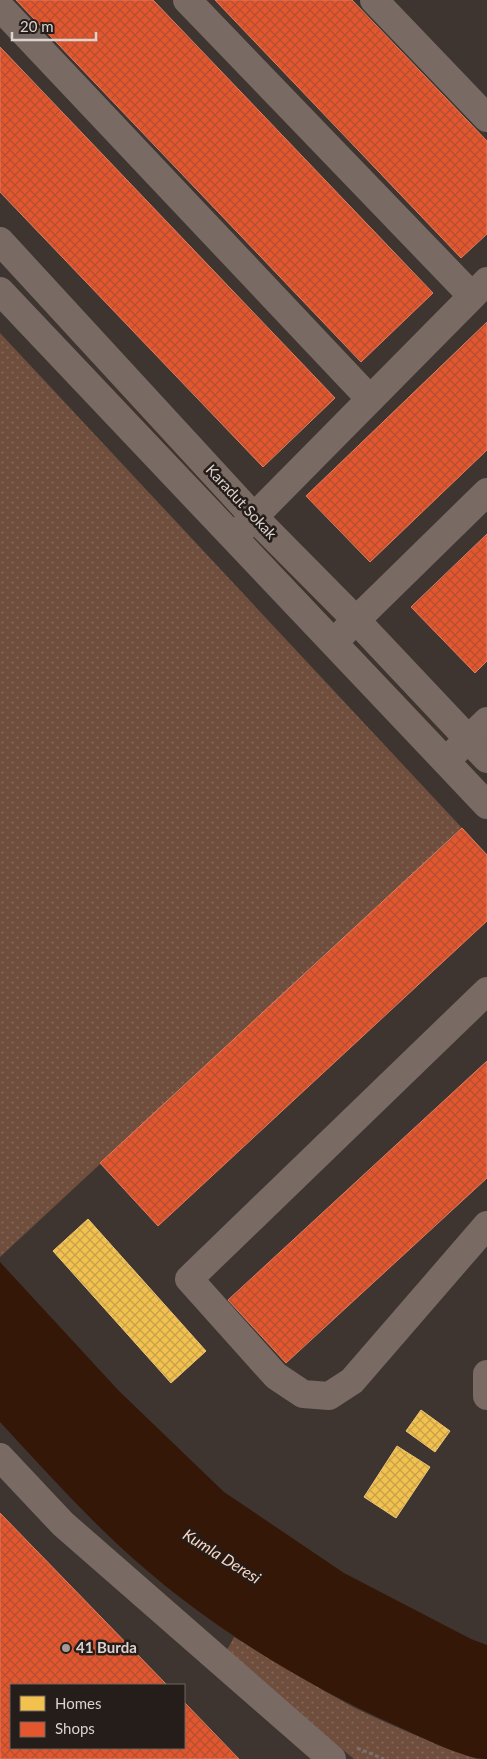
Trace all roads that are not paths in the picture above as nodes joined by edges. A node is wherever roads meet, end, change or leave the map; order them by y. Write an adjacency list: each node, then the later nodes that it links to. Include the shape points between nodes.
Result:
1 (188, 0): 6 (street)
2 (374, 0): 4 (street)
3 (0, 7): 8 (street)
4 (487, 118)
5 (0, 241): 10 (street, Karadut Sokak)
6 (479, 289): 8 (street)
7 (0, 291): 11 (street, Karadut Sokak)
8 (370, 399): 10 (street)
9 (487, 492): 12 (street)
10 (254, 517): 11 (street); 12 (street, Karadut Sokak)
11 (235, 537): 13 (street, Karadut Sokak)
12 (356, 620): 13 (street); 14 (street, Karadut Sokak)
13 (333, 642): 16 (street, Karadut Sokak)
14 (478, 730): 15 (street, Karadut Sokak); 16 (street)
15 (487, 759)
16 (446, 761): 17 (street, Karadut Sokak)
17 (487, 804)
18 (487, 991): 19 (street, via 189,1278 276,1376 303,1394 329,1396 352,1381)
19 (487, 1225)
20 (487, 1374): 21 (street)
21 (487, 1396)
22 (0, 1457): 23 (street, via 63,1524)
23 (332, 1759)

